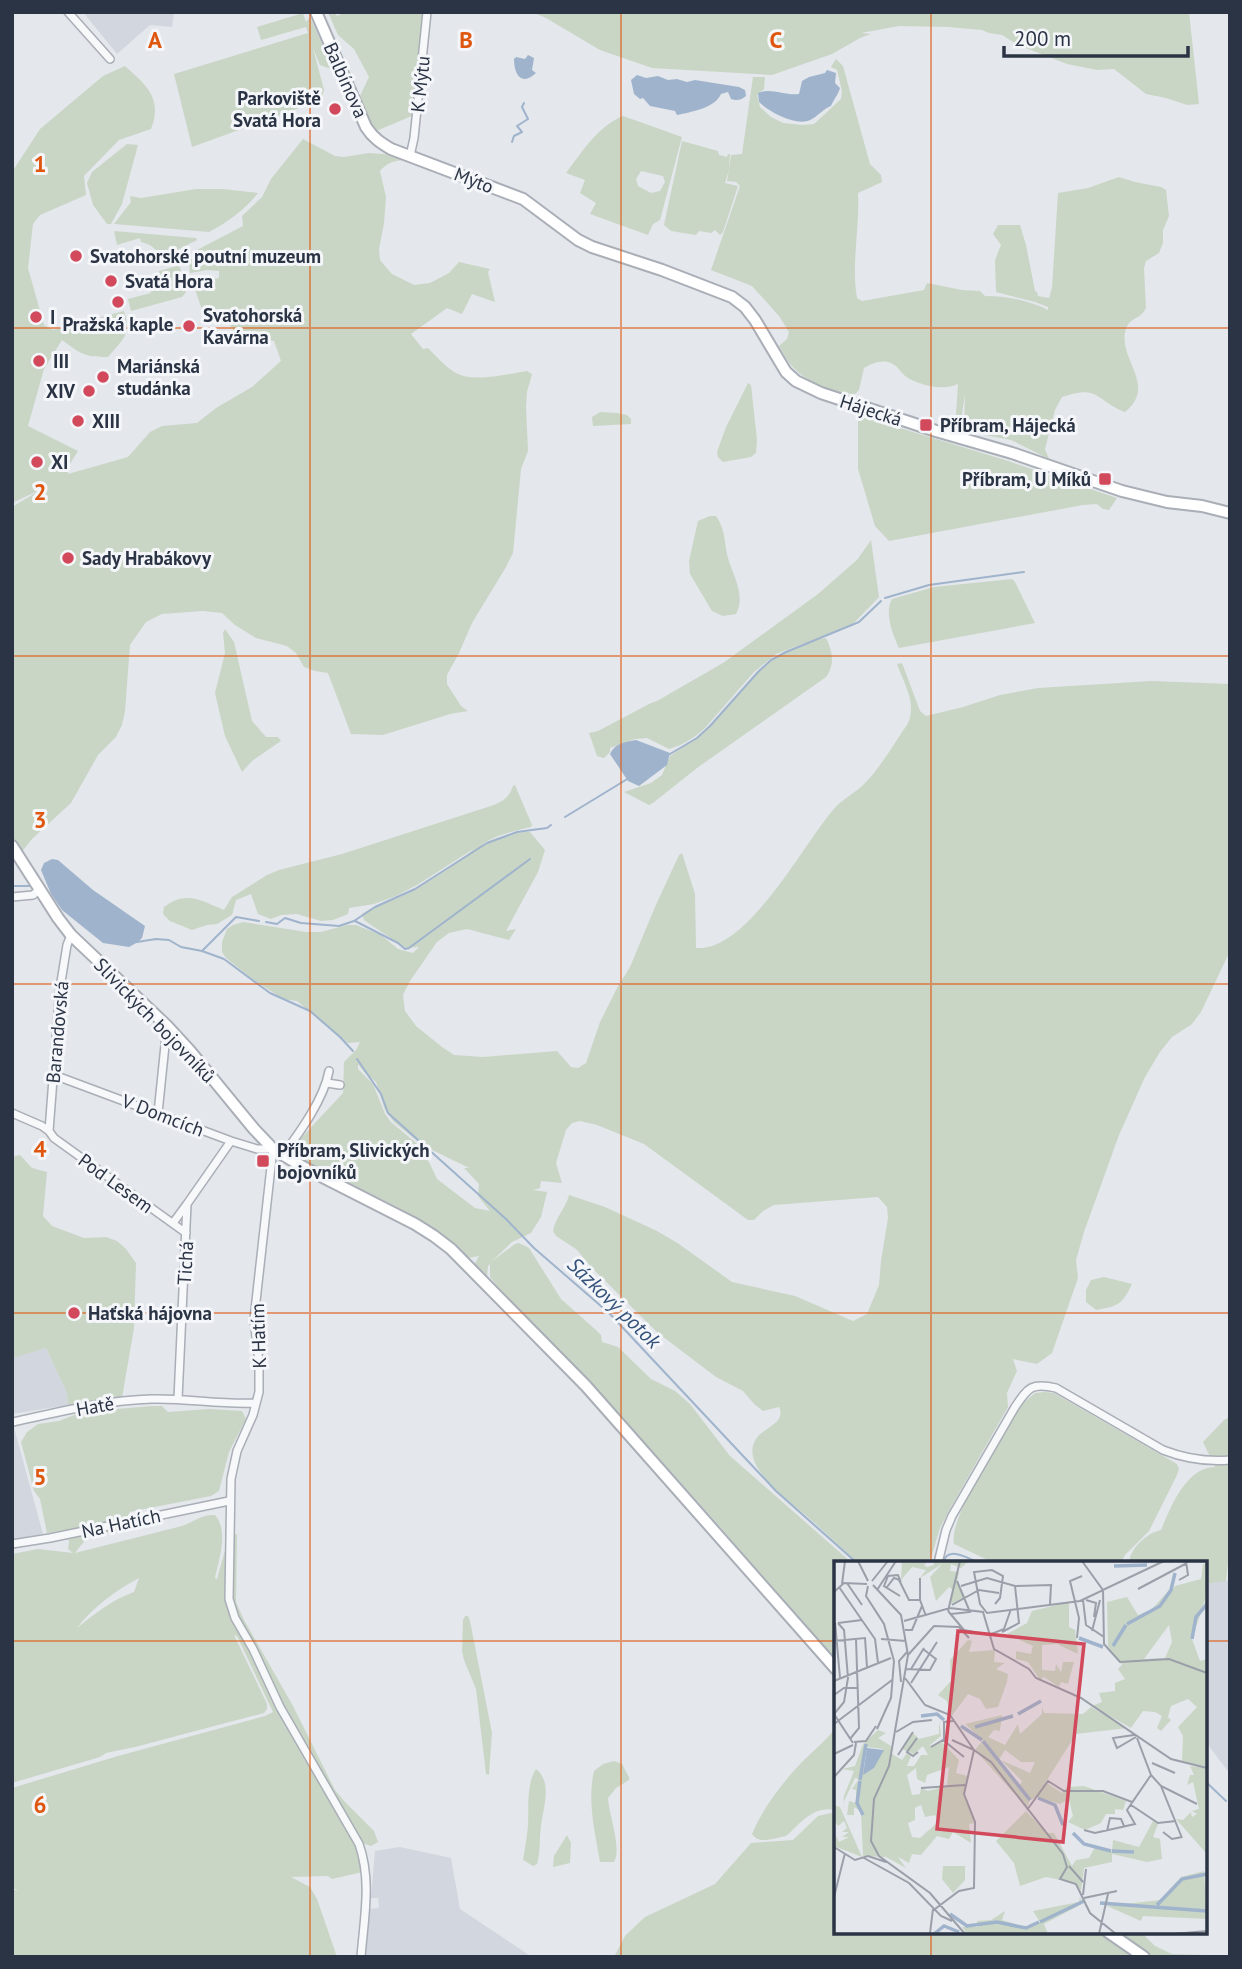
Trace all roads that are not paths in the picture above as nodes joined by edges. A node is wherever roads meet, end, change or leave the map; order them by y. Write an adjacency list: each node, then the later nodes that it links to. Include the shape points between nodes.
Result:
1 (68, 12): 4 (street)
2 (316, 12): 5 (street, Balbínova, via 366,127)
3 (427, 12): 6 (street, K Mýtu)
4 (110, 59)
5 (381, 144): 6 (street, Mýto)
6 (410, 156): 7 (street, Mýto, via 523,200)
7 (560, 227): 8 (street, Hájecká, via 592,247 732,297 755,320 786,372 821,393 1122,491)
8 (1230, 513)
9 (12, 846): 10 (street, Slivických bojovníků)
10 (40, 889): 11 (street, via 33,895); 12 (street, Slivických bojovníků)
11 (12, 897)
12 (71, 935): 13 (street, Slivických bojovníků); 15 (street, Barandovská, via 60,988)
13 (167, 1026): 19 (street); 22 (street, Slivických bojovníků)
14 (329, 1070): 16 (street)
15 (54, 1075): 19 (street, V Domcích); 20 (street, Barandovská)
16 (327, 1083): 17 (street); 22 (street, via 298,1135)
17 (340, 1085)
18 (12, 1113): 20 (street, Pod Lesem)
19 (158, 1113): 21 (street, V Domcích)
20 (49, 1131): 24 (street, Pod Lesem)
21 (231, 1141): 22 (street, V Domcích); 23 (street)
22 (278, 1152): 27 (street, K Hatím, via 254,1319 260,1379); 33 (street, Slivických bojovníků, via 415,1224 451,1249 586,1386)
23 (187, 1204): 24 (street); 25 (street, Tichá)
24 (173, 1223): 25 (street, Pod Lesem)
25 (186, 1233): 26 (street, Tichá)
26 (178, 1399): 27 (street); 28 (street, Hatě, via 120,1401)
27 (256, 1403): 30 (street, K Hatím, via 233,1465)
28 (13, 1422)
29 (1230, 1460): 32 (street, via 1199,1461 1163,1450 1056,1388 1033,1386 1015,1407 952,1516)
30 (229, 1501): 31 (street, Na Hatích); 35 (street, K Hatím, via 228,1585 234,1618 364,1858 367,1879)
31 (12, 1544)
32 (938, 1561)
33 (834, 1667)
34 (1111, 1934): 36 (street)
35 (361, 1957)
36 (1144, 1957)

